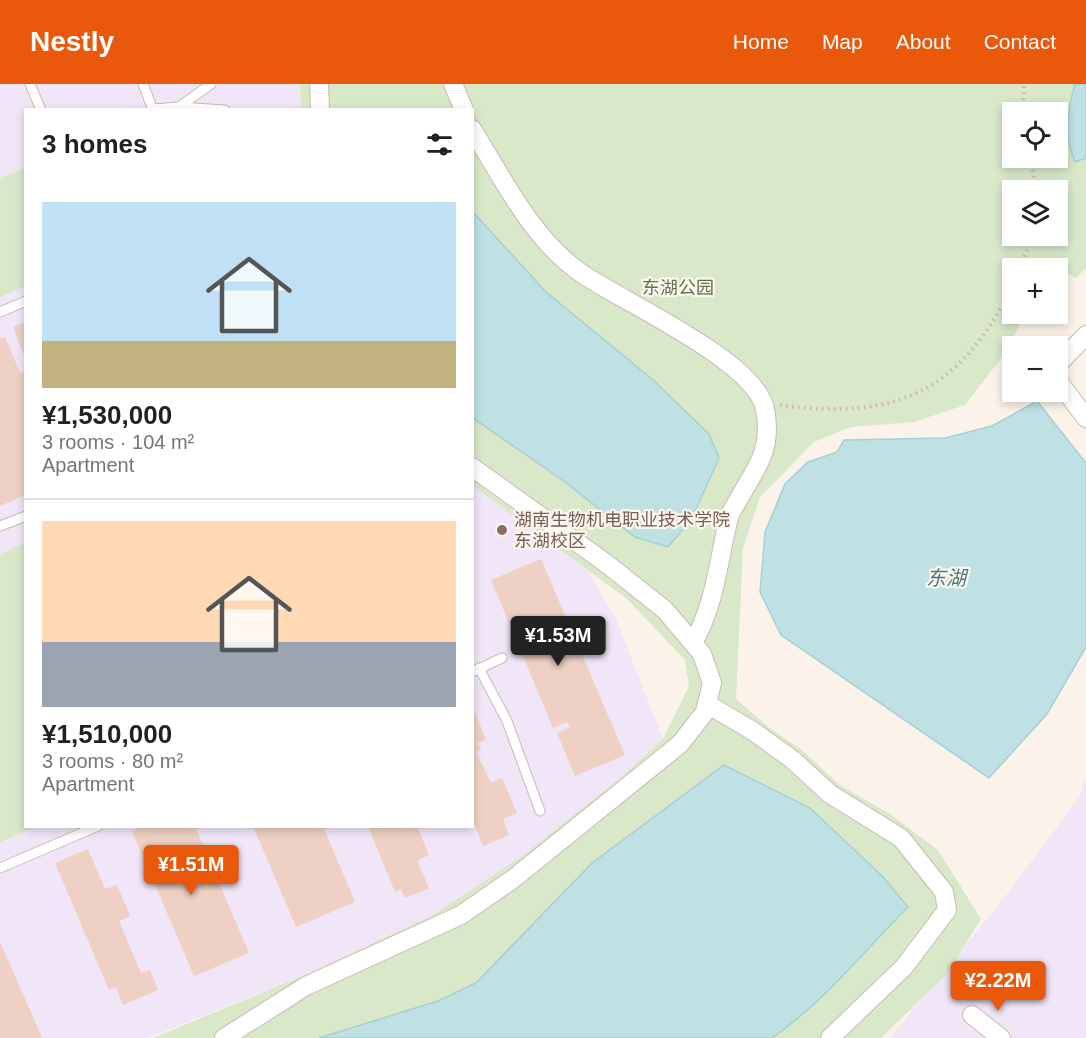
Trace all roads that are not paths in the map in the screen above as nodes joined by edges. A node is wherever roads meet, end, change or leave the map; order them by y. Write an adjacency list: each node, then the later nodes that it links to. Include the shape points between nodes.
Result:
1 (30, 84): 7 (lane)
2 (142, 84): 8 (lane)
3 (211, 84): 6 (lane)
4 (319, 84): 11 (street)
5 (453, 84): 12 (street)
6 (179, 107): 9 (lane); 10 (lane)
7 (40, 108)
8 (154, 108)
9 (166, 108)
10 (194, 108)
11 (320, 108)
12 (463, 108)
13 (474, 132): 23 (street, via 550,245 588,278 723,359 756,390 765,406 765,454 730,514 707,620)
14 (24, 303): 15 (lane)
15 (0, 312)
16 (1086, 335): 17 (street)
17 (1068, 354)
18 (1068, 394): 19 (street)
19 (1086, 418)
20 (474, 468): 23 (street, via 665,610)
21 (24, 517): 22 (lane)
22 (0, 526)
23 (693, 643): 26 (street, via 702,654 712,683)
24 (502, 658): 25 (lane)
25 (476, 670): 27 (lane, via 507,721)
26 (707, 704): 31 (street, via 680,744 513,879 461,915 306,986); 32 (street, via 793,760 830,794 901,838 944,892 947,910 904,967)
27 (540, 811)
28 (93, 828): 29 (lane)
29 (0, 868)
30 (972, 1015): 33 (street)
31 (224, 1038)
32 (830, 1038)
33 (1002, 1038)

